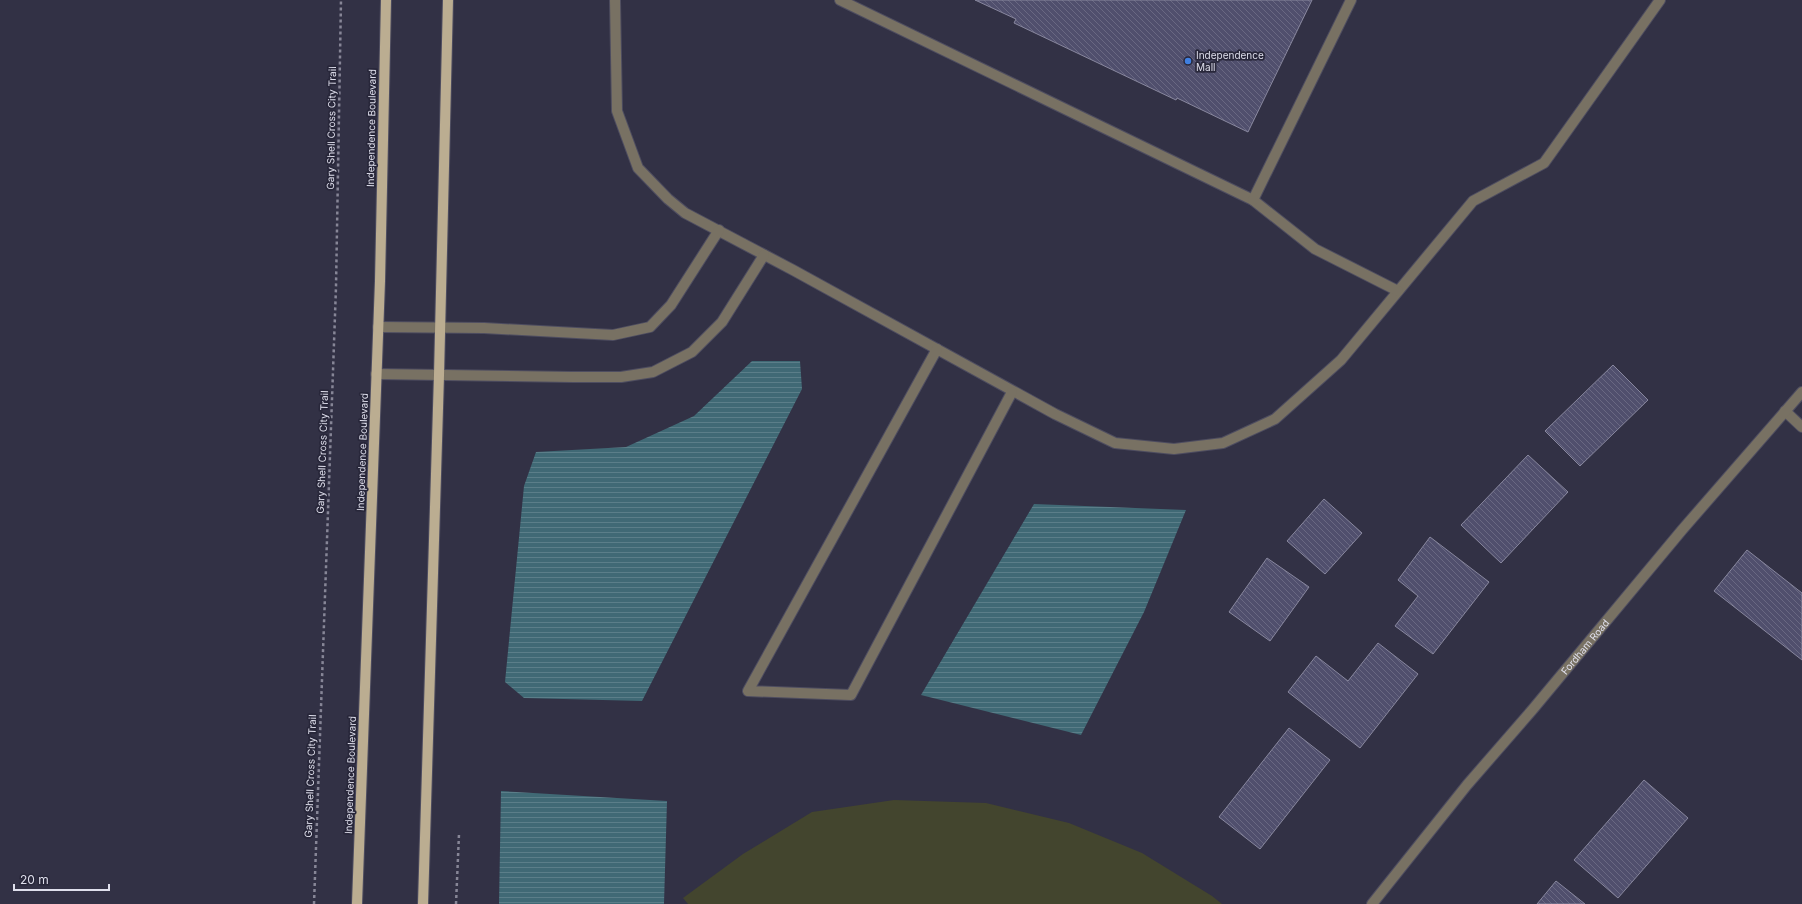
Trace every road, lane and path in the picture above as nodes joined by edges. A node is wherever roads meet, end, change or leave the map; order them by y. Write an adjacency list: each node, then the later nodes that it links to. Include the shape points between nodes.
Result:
1 (341, 0): 23 (path, Gary Shell Cross City Trail, via 336,287)
2 (386, 0): 13 (main road, Independence Boulevard)
3 (448, 0): 14 (main road)
4 (615, 0): 10 (street, via 617,111 638,168 668,199 686,213)
5 (840, 0): 8 (street)
6 (1351, 0): 9 (street)
7 (1660, 0): 12 (street, via 1544,163 1473,201)
8 (857, 4): 9 (street)
9 (1253, 200): 12 (street, via 1315,249)
10 (719, 230): 11 (street); 14 (street, via 670,305 650,327 613,335)
11 (764, 255): 15 (street); 17 (street, via 722,322 692,352 653,372 621,377)
12 (1398, 291): 18 (street, via 1341,360 1275,419 1224,442 1174,449 1115,442)
13 (378, 327): 14 (street); 16 (main road, Independence Boulevard)
14 (440, 328): 17 (main road)
15 (937, 349): 18 (street); 18 (street, via 748,691 851,695)
16 (376, 374): 17 (street); 24 (main road, Independence Boulevard)
17 (439, 375): 25 (main road)
18 (1012, 392)
19 (1802, 392): 20 (street, Fordham Road)
20 (1785, 411): 21 (street); 27 (street, Fordham Road, via 1467,785)
21 (1802, 427)
22 (459, 834): 26 (path)
23 (314, 904)
24 (357, 904)
25 (423, 904)
26 (456, 904)
27 (1372, 904)

